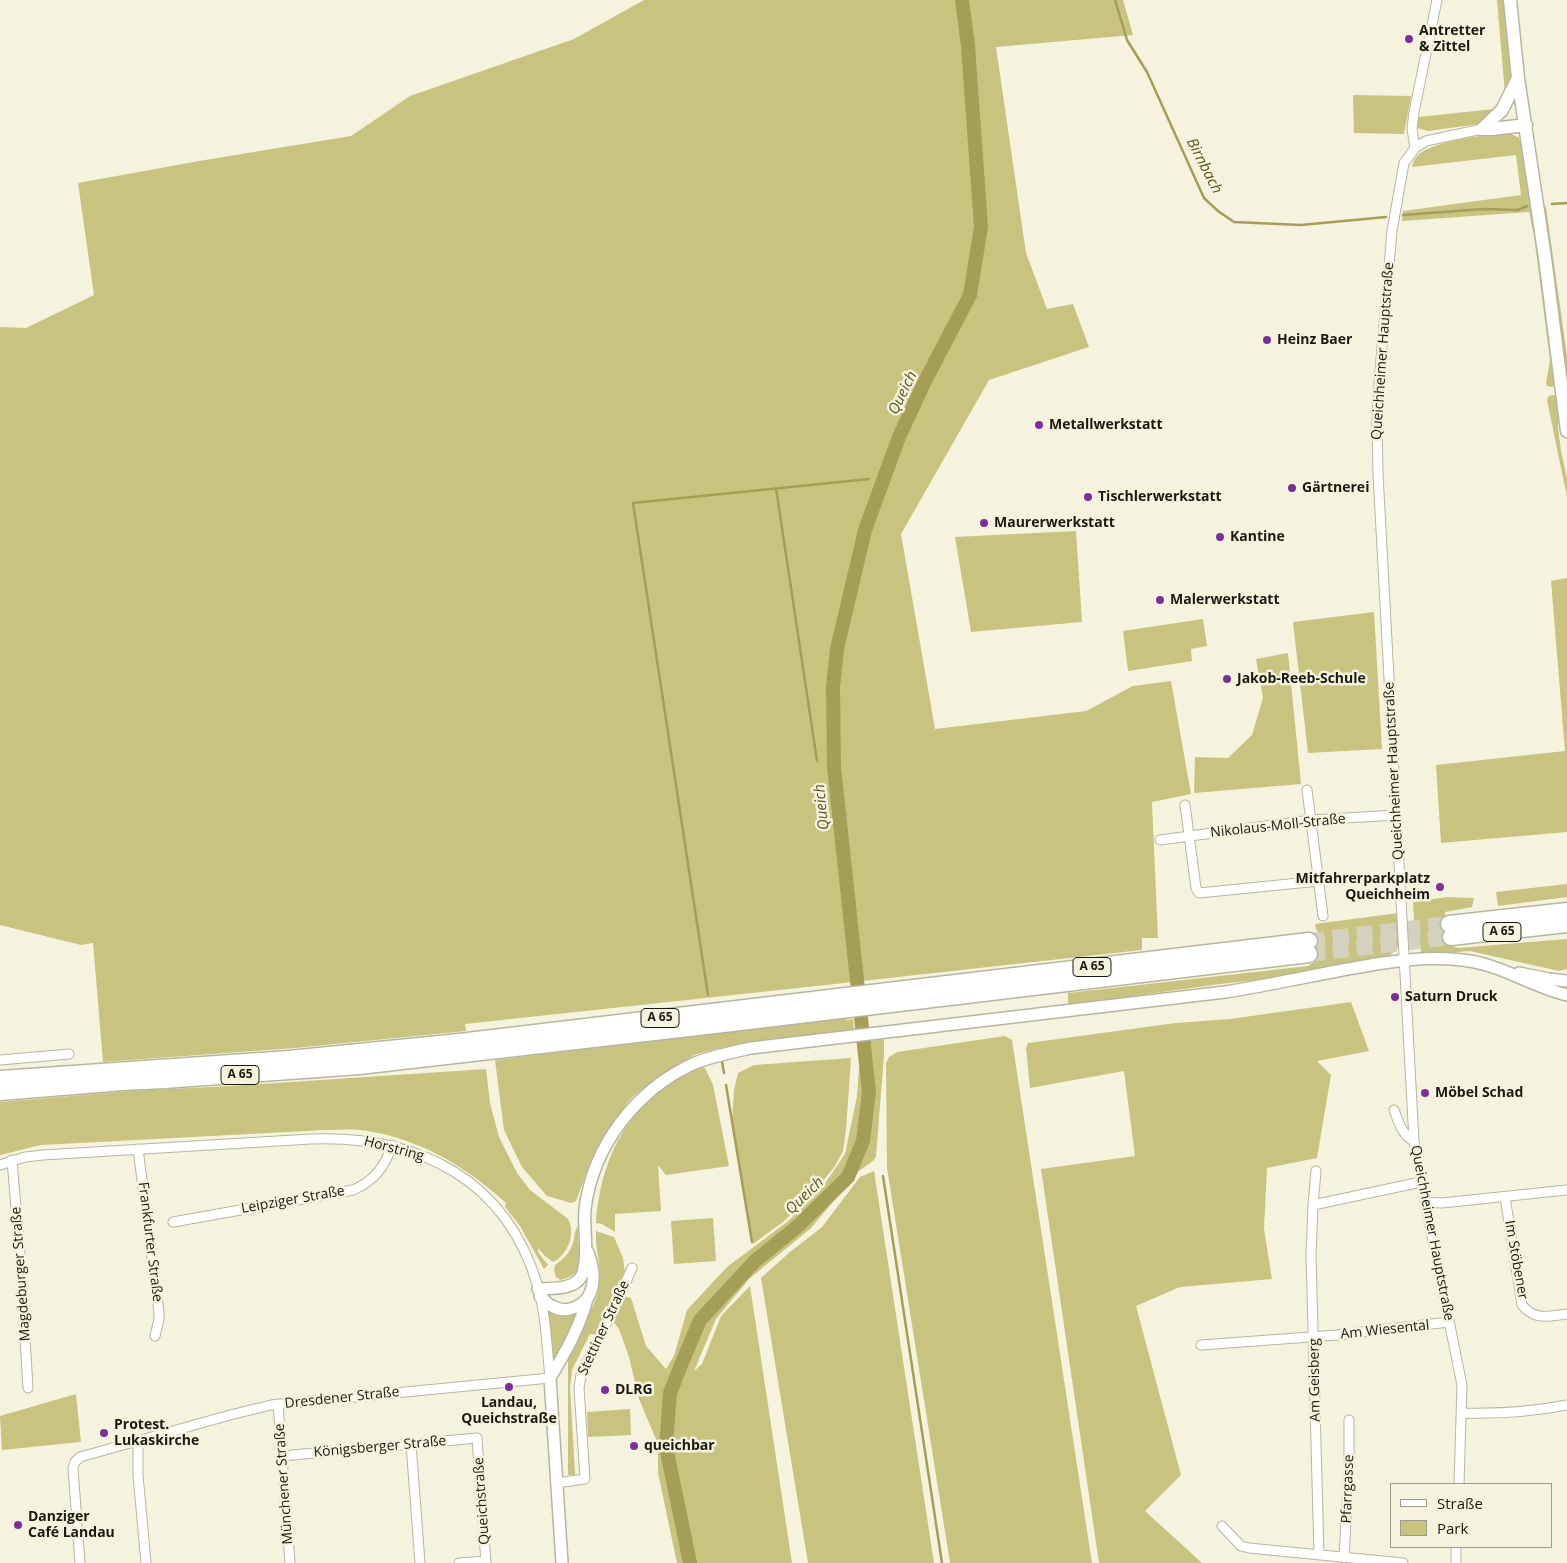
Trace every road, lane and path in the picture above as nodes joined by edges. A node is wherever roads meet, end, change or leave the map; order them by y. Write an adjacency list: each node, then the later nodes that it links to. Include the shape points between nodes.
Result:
1 (1437, 0): 7 (street, via 1414,112)
2 (1510, 0): 3 (main road)
3 (1518, 78): 4 (main road); 5 (main road)
4 (1496, 117): 5 (main road, via 1511,114); 6 (main road)
5 (1526, 122): 6 (main road); 8 (main road)
6 (1482, 129): 7 (street, via 1426,141)
7 (1415, 148): 11 (street, Queichheimer Hauptstraße, via 1404,163 1396,207 1378,399 1378,467)
8 (1567, 431)
9 (1307, 790): 12 (street)
10 (1185, 805): 13 (street)
11 (1397, 815): 12 (street, Nikolaus-Moll-Straße); 20 (street, Queichheimer Hauptstraße)
12 (1311, 820): 13 (street, Nikolaus-Moll-Straße); 15 (street)
13 (1189, 836): 14 (street, Nikolaus-Moll-Straße); 15 (street, via 1199,893)
14 (1160, 840)
15 (1319, 881): 17 (street)
16 (1567, 911): 18 (highway, A 65, via 1450,931)
17 (1323, 916)
18 (1567, 924)
19 (1309, 948): 24 (highway, A 65)
20 (1405, 960): 21 (street, via 1456,959 1487,964); 30 (street, Queichheimer Hauptstraße); 42 (street, via 1226,992 741,1050 702,1061 674,1074 646,1094 607,1143 591,1180 584,1215)
21 (1505, 971): 22 (street); 23 (street)
22 (1567, 981)
23 (1567, 996)
24 (844, 1003): 27 (highway, A 65, via 333,1055); 28 (highway, A 65, via 358,1066)
25 (70, 1054): 26 (street)
26 (0, 1060)
27 (0, 1079)
28 (0, 1092)
29 (1394, 1110): 30 (street, via 1404,1133)
30 (1414, 1141): 36 (street, Queichheimer Hauptstraße)
31 (392, 1145): 32 (street, Horstring, via 330,1139); 41 (street, Leipziger Straße, via 379,1171 367,1184 353,1190); 44 (street, Horstring, via 442,1164 485,1196 517,1237)
32 (138, 1149): 33 (street, Horstring); 48 (street, Frankfurter Straße, via 159,1319)
33 (12, 1160): 34 (street, Horstring); 52 (street, Magdeburger Straße)
34 (0, 1165)
35 (1316, 1171): 40 (street, Am Geisberg)
36 (1421, 1182): 39 (street, Queichheimer Hauptstraße); 40 (street)
37 (1567, 1190): 38 (street)
38 (1505, 1197): 39 (street, via 1442,1204); 46 (street, Im Stöbener, via 1522,1304 1535,1316)
39 (1425, 1202): 47 (street, Queichheimer Hauptstraße)
40 (1313, 1205): 49 (street, Am Geisberg)
41 (173, 1222)
42 (585, 1244): 44 (street, via 583,1270 577,1281); 45 (street, via 593,1272)
43 (632, 1268): 61 (street, Stettiner Straße, via 581,1375 585,1479)
44 (539, 1292): 45 (street, via 551,1306 564,1309 580,1305); 51 (street, Horstring)
45 (587, 1299): 51 (street, via 583,1316)
46 (1567, 1314)
47 (1450, 1322): 49 (street, Am Wiesental); 55 (street, Queichheimer Hauptstraße, via 1462,1385)
48 (155, 1336)
49 (1314, 1337): 50 (street, Am Wiesental); 65 (street, Am Geisberg)
50 (1201, 1345)
51 (550, 1378): 53 (street, Dresdener Straße); 61 (street, Horstring)
52 (28, 1388)
53 (278, 1404): 58 (street, Dresdener Straße); 60 (street, Münchener Straße)
54 (1567, 1405): 55 (street, via 1521,1412)
55 (1462, 1413): 62 (street, Queichheimer Hauptstraße)
56 (1349, 1420): 66 (street, Pfarrgasse)
57 (477, 1438): 59 (street, Königsberger Straße); 67 (street, Queichstraße)
58 (138, 1441): 68 (street, Dresdener Straße, via 80,1457 74,1464); 69 (street)
59 (410, 1444): 60 (street, Königsberger Straße); 71 (street)
60 (282, 1456): 70 (street, Münchener Straße)
61 (556, 1483): 73 (street, Horstring)
62 (1459, 1483)
63 (1222, 1526): 65 (street, via 1245,1548)
64 (1456, 1548): 75 (street)
65 (1315, 1558): 66 (street)
66 (1344, 1558): 74 (street)
67 (486, 1562): 72 (street)
68 (80, 1563)
69 (146, 1563)
70 (290, 1563)
71 (420, 1563)
72 (459, 1563)
73 (562, 1563)
74 (1403, 1563)
75 (1456, 1563)

